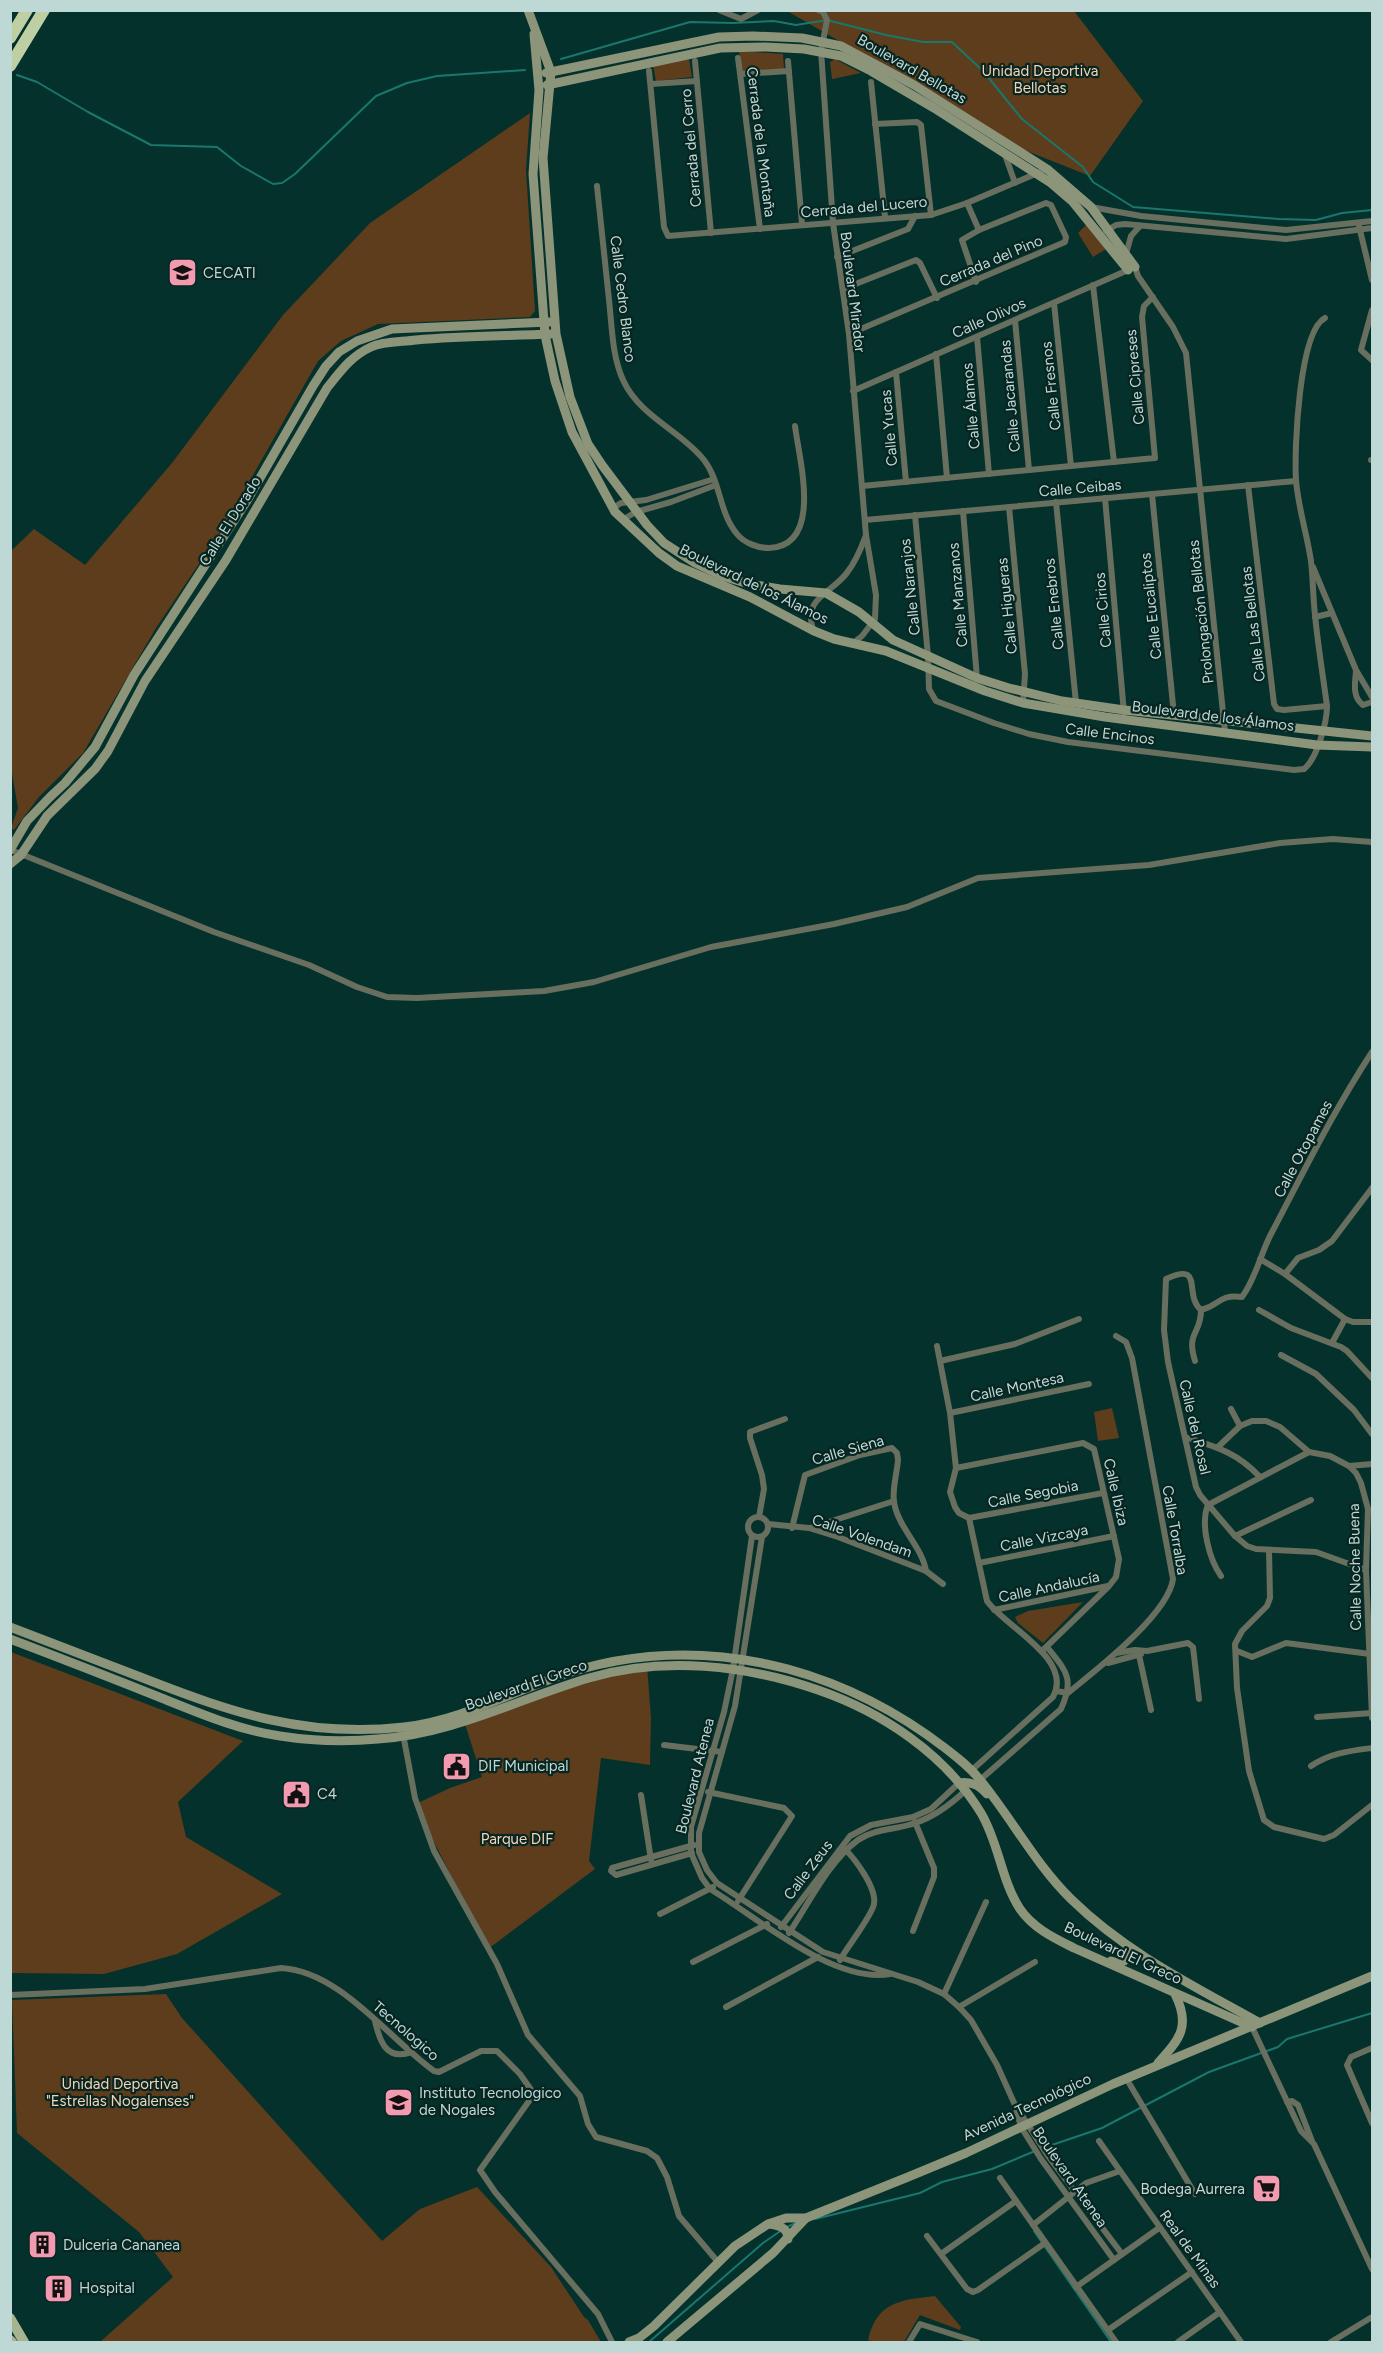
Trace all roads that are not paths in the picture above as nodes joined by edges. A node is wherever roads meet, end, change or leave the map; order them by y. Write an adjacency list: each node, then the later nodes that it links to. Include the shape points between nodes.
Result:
1 (27, 10): 9 (highway)
2 (44, 10): 19 (highway)
3 (528, 10): 7 (street)
4 (719, 10): 5 (street, via 741,19)
5 (758, 10)
6 (818, 10): 10 (street, Boulevard Mirador, via 828,20)
7 (534, 31): 22 (street); 23 (street, Boulevard de los Álamos)
8 (735, 36): 10 (street, Boulevard Bellotas); 11 (street, Boulevard Bellotas); 12 (street)
9 (10, 38)
10 (823, 41): 13 (street, Boulevard Mirador); 17 (street, Boulevard Bellotas)
11 (692, 43): 14 (street, Cerrada del Cerro); 18 (street, Boulevard Bellotas)
12 (737, 47): 13 (street, Boulevard Bellotas); 14 (street, Boulevard Bellotas)
13 (821, 51): 21 (street, Boulevard Bellotas); 44 (street, Boulevard Mirador)
14 (694, 57): 18 (street, Boulevard Bellotas); 25 (street, Cerrada del Cerro)
15 (738, 58): 24 (street, Cerrada de la Montaña)
16 (788, 61): 20 (street, Cerrada de la Montaña)
17 (871, 61): 21 (street); 30 (street, Boulevard Bellotas)
18 (647, 62): 22 (street, Boulevard Bellotas); 27 (street, Boulevard Bellotas); 28 (street)
19 (10, 66)
20 (789, 71): 24 (street); 45 (street, Cerrada de la Montaña)
21 (871, 71): 30 (street, Boulevard Bellotas)
22 (551, 72): 23 (street, Boulevard Bellotas); 27 (street, Boulevard de los Álamos)
23 (538, 74): 29 (street, Boulevard de los Álamos)
24 (741, 74): 47 (street, Cerrada de la Montaña)
25 (697, 81): 28 (street); 53 (street, Cerrada del Cerro)
26 (871, 82): 31 (street)
27 (551, 84): 29 (street, Boulevard Bellotas); 69 (street, Boulevard de los Álamos, via 543,158)
28 (651, 84): 53 (street, Cerrada del Lucero, via 664,227 668,236 674,237)
29 (538, 86): 68 (street, Boulevard de los Álamos, via 533,174)
30 (936, 104): 32 (street, Boulevard Bellotas); 33 (street, Boulevard Bellotas)
31 (876, 124): 39 (street, via 921,125); 41 (street)
32 (1004, 152): 34 (street, Boulevard Bellotas); 35 (street)
33 (1047, 169): 34 (street, Cerrada del Lucero); 38 (street, Boulevard Bellotas)
34 (1036, 174): 35 (street, Cerrada del Lucero); 52 (street, Boulevard Bellotas)
35 (1015, 183): 37 (street, Cerrada del Lucero)
36 (597, 186): 85 (street, Calle Cedro Blanco, via 619,369 631,394 652,417 694,449)
37 (967, 203): 39 (street, Cerrada del Lucero); 50 (street)
38 (1091, 207): 49 (street); 52 (street, Boulevard Bellotas)
39 (931, 215): 40 (street, Cerrada del Lucero)
40 (915, 216): 41 (street, Cerrada del Lucero); 56 (street, via 912,225 900,233)
41 (885, 217): 44 (street, Cerrada del Lucero)
42 (1372, 221): 43 (street)
43 (1358, 222): 49 (street, via 1308,229); 51 (street)
44 (833, 223): 45 (street, Cerrada del Lucero); 56 (street, Boulevard Mirador)
45 (802, 224): 47 (street, Cerrada del Lucero)
46 (1140, 226): 52 (street, via 1120,224); 54 (street); 55 (street, via 1131,236)
47 (760, 228): 53 (street, Cerrada del Lucero)
48 (1372, 228): 51 (street)
49 (1270, 229): 54 (street)
50 (979, 230): 59 (street, Cerrada del Pino, via 961,242); 59 (street, Cerrada del Pino, via 1048,203 1067,239)
51 (1360, 230): 54 (street, via 1303,238); 58 (street)
52 (1105, 232): 55 (street, Boulevard Bellotas); 57 (street, Boulevard Bellotas)
53 (711, 233)
54 (1269, 237)
55 (1126, 255): 57 (street, Boulevard Bellotas)
56 (837, 257): 61 (street, Boulevard Mirador)
57 (1134, 271): 60 (street, Calle Olivos); 62 (street, Boulevard Bellotas)
58 (1372, 280)
59 (976, 282): 63 (street, Cerrada del Pino)
60 (1093, 285): 64 (street, Calle Olivos); 79 (street)
61 (843, 289): 63 (street, via 916,260); 71 (street, Boulevard Mirador)
62 (1153, 297): 79 (street, Calle Cipreses, via 1144,306 1142,317 1155,458); 89 (street, Boulevard Bellotas, via 1186,353)
63 (937, 298): 71 (street, Cerrada del Pino)
64 (1054, 303): 67 (street, Calle Olivos); 80 (street, Calle Fresnos)
65 (1372, 313): 75 (street, via 1361,350)
66 (1325, 318): 84 (street, via 1316,326 1302,380)
67 (1016, 320): 73 (street, Calle Olivos); 81 (street, Calle Jacarandas)
68 (544, 322): 69 (street, Calle El Dorado); 72 (street, Boulevard de los Álamos); 114 (street, Calle El Dorado, via 392,329 357,340 339,352 313,386 248,499)
69 (556, 322): 70 (street, Boulevard de los Álamos)
70 (556, 334): 72 (street, Calle El Dorado); 94 (street, Boulevard de los Álamos, via 567,387 588,444)
71 (849, 334): 77 (street, Boulevard Mirador)
72 (545, 335): 97 (street, Boulevard de los Álamos, via 572,432); 116 (street, Calle El Dorado, via 388,343 373,346 343,367 226,560)
73 (977, 337): 74 (street, Calle Olivos); 82 (street, Calle Álamos)
74 (936, 354): 76 (street, Calle Olivos); 83 (street)
75 (1372, 360)
76 (896, 372): 77 (street, Calle Olivos); 86 (street, Calle Yucas)
77 (853, 391): 88 (street, Boulevard Mirador)
78 (795, 426): 85 (street, Calle Cedro Blanco, via 806,509 800,529 784,544 760,547 738,537 729,524)
79 (1114, 462): 80 (street)
80 (1071, 466): 81 (street)
81 (1029, 470): 82 (street)
82 (989, 474): 83 (street)
83 (947, 478): 86 (street)
84 (1296, 481): 87 (street, Calle Ceibas); 104 (street)
85 (715, 482): 90 (street); 93 (street)
86 (906, 482): 88 (street)
87 (1248, 485): 89 (street, Calle Ceibas); 122 (street, Calle Las Bellotas, via 1274,704 1284,710)
88 (862, 486): 102 (street, Boulevard Mirador)
89 (1201, 489): 91 (street, Calle Ceibas); 125 (street, Prolongación Bellotas)
90 (674, 491): 93 (street); 94 (street)
91 (1152, 494): 92 (street, Calle Ceibas); 124 (street, Calle Eucaliptos)
92 (1105, 498): 95 (street, Calle Ceibas); 123 (street, Calle Cirios)
93 (677, 500): 99 (street)
94 (630, 501): 97 (street); 99 (street, Boulevard de los Álamos)
95 (1056, 502): 96 (street, Calle Ceibas); 121 (street, Calle Enebros)
96 (1009, 507): 98 (street, Calle Ceibas); 117 (street, Calle Higueras)
97 (613, 508): 101 (street, Boulevard de los Álamos)
98 (963, 511): 100 (street, Calle Ceibas); 115 (street, Calle Manzanos)
99 (636, 512): 101 (street); 105 (street, Boulevard de los Álamos, via 680,555 722,576 748,584)
100 (915, 515): 102 (street, Calle Ceibas); 111 (street, Calle Naranjos)
101 (622, 520): 109 (street, Boulevard de los Álamos, via 668,560)
102 (865, 520): 103 (street, Boulevard Mirador)
103 (866, 535): 105 (street, Boulevard Mirador, via 850,569); 108 (street, Boulevard Mirador, via 876,595)
104 (1311, 561): 106 (street); 107 (street)
105 (826, 593): 108 (street, Boulevard de los Álamos); 109 (street, Boulevard Mirador, via 810,612)
106 (1332, 613): 107 (street); 113 (street)
107 (1315, 617): 122 (street)
108 (872, 624): 110 (street); 111 (street, Boulevard de los Álamos, via 893,640)
109 (814, 631): 110 (street, Boulevard de los Álamos)
110 (852, 643): 112 (street, Boulevard de los Álamos)
111 (928, 656): 112 (street, Calle Encinos); 115 (street, Boulevard de los Álamos)
112 (929, 668): 120 (street, Boulevard de los Álamos); 129 (street, Calle Encinos, via 931,694 941,704 1029,734 1068,742 1300,770 1308,766)
113 (1356, 670): 118 (street); 119 (street, via 1357,700 1363,705)
114 (134, 675): 116 (street); 132 (street, Calle El Dorado, via 95,747 27,821)
115 (977, 678): 117 (street, Boulevard de los Álamos)
116 (145, 681): 133 (street, Calle El Dorado, via 108,751 47,816)
117 (1026, 693): 120 (street, Calle Higueras); 121 (street, Boulevard de los Álamos)
118 (1372, 697)
119 (1372, 702)
120 (1023, 703): 123 (street, Boulevard de los Álamos)
121 (1076, 703): 123 (street, Boulevard de los Álamos)
122 (1327, 706): 126 (street)
123 (1125, 715): 124 (street, Boulevard de los Álamos); 127 (street, Boulevard de los Álamos)
124 (1174, 715): 125 (street, Boulevard de los Álamos)
125 (1224, 722): 126 (street, Boulevard de los Álamos); 127 (street, Prolongación Bellotas)
126 (1322, 731): 128 (street, Boulevard de los Álamos); 129 (street)
127 (1225, 732): 129 (street, Boulevard de los Álamos)
128 (1372, 736)
129 (1317, 745): 130 (street, Boulevard de los Álamos)
130 (1372, 747)
131 (1372, 842): 133 (street, via 1333,839 1280,843 1149,865 978,878 907,907 711,947 594,982 544,991 417,999 387,997 357,987)
132 (10, 850): 133 (street)
133 (21, 855): 134 (street, Calle El Dorado)
134 (10, 864)
135 (1372, 1052): 137 (street, Calle Otopames, via 1346,1092)
136 (1372, 1188): 138 (street, via 1332,1241 1298,1258)
137 (1260, 1259): 138 (street); 139 (street, Calle Otopames, via 1254,1280 1242,1297 1222,1298)
138 (1285, 1274): 142 (street)
139 (1201, 1310): 149 (street, via 1201,1322 1190,1346); 157 (street, Calle del Rosal, via 1196,1306 1190,1278 1185,1273 1166,1279 1166,1352)
140 (1259, 1310): 145 (street, via 1291,1328)
141 (1079, 1319): 148 (street, via 1015,1344)
142 (1345, 1319): 143 (street); 145 (street)
143 (1372, 1322)
144 (1116, 1336): 198 (street, Calle Torralba, via 1126,1342 1132,1358 1173,1580 1162,1604)
145 (1332, 1343): 150 (street, via 1347,1351)
146 (937, 1346): 148 (street)
147 (1281, 1355): 156 (street, via 1316,1374 1354,1410)
148 (940, 1361): 153 (street)
149 (1195, 1361)
150 (1372, 1378)
151 (1089, 1384): 153 (street, Calle Montesa)
152 (1231, 1409): 155 (street)
153 (950, 1413): 162 (street)
154 (786, 1419): 168 (street, via 750,1432 764,1489)
155 (1240, 1426): 158 (street); 159 (street, via 1266,1421 1280,1427)
156 (1372, 1434)
157 (1185, 1437): 158 (street); 167 (street, Calle del Rosal, via 1196,1487)
158 (1218, 1447): 163 (street, via 1244,1460)
159 (1309, 1452): 161 (street, via 1330,1456); 163 (street)
160 (1372, 1464): 161 (street)
161 (1349, 1466): 181 (street, Calle Noche Buena, via 1361,1483 1368,1509)
162 (956, 1468): 164 (street, Calle Ibiza, via 1085,1443 1094,1449); 169 (street, via 951,1481 952,1500 959,1513)
163 (1259, 1476): 167 (street)
164 (1103, 1493): 169 (street, Calle Segobia); 174 (street, Calle Ibiza)
165 (1311, 1500): 175 (street)
166 (894, 1501): 171 (street, Calle Siena, via 897,1453 891,1448 860,1455 805,1475); 172 (street); 183 (street, Calle Siena, via 923,1557)
167 (1208, 1505): 175 (street, Calle del Rosal); 185 (street, via 1207,1533)
168 (759, 1517): 170 (street); 173 (street, via 748,1524)
169 (969, 1518): 180 (street)
170 (768, 1524): 171 (street, Calle Volendam); 176 (street)
171 (792, 1528): 172 (street, Calle Volendam)
172 (809, 1528): 183 (street, Calle Volendam)
173 (752, 1536): 176 (street); 178 (street, Boulevard Atenea)
174 (1114, 1536): 180 (street, Calle Vizcaya); 187 (street, Calle Ibiza, via 1119,1570)
175 (1235, 1536): 177 (street, Calle del Rosal, via 1247,1546)
176 (762, 1537): 179 (street, Boulevard Atenea)
177 (1269, 1550): 181 (street, Calle del Rosal, via 1316,1552); 196 (street, via 1270,1598 1237,1638)
178 (749, 1555): 179 (street); 182 (street, Boulevard Atenea)
179 (759, 1556): 184 (street, Boulevard Atenea)
180 (979, 1563): 190 (street, via 987,1601)
181 (1366, 1570): 200 (street, Calle Noche Buena)
182 (746, 1571): 184 (street); 188 (street, Boulevard Atenea)
183 (926, 1571): 186 (street, Calle Volendam)
184 (756, 1572): 189 (street, Boulevard Atenea)
185 (1221, 1576)
186 (943, 1584)
187 (1109, 1586): 190 (street, Calle Andalucía); 194 (street, Calle Ibiza)
188 (740, 1605): 189 (street); 201 (street, Boulevard Atenea)
189 (750, 1607): 202 (street, Boulevard Atenea)
190 (994, 1611): 194 (street)
191 (10, 1627): 193 (street, Boulevard El Greco)
192 (10, 1639): 197 (street, Boulevard El Greco)
193 (48, 1642): 197 (street); 212 (street, Boulevard El Greco, via 218,1707 274,1722 314,1729)
194 (1044, 1649): 205 (street, via 1055,1670); 206 (street, via 1065,1670)
195 (1147, 1651): 198 (street); 199 (street); 207 (street, via 1187,1642 1192,1645)
196 (1237, 1651): 200 (street, via 1252,1657 1286,1643); 225 (street, via 1237,1688 1249,1771 1264,1820 1274,1827 1324,1839)
197 (44, 1652): 212 (street, Boulevard El Greco, via 250,1730 340,1740)
198 (1116, 1653): 203 (street, Calle Torralba)
199 (1139, 1654): 203 (street); 208 (street)
200 (1370, 1654): 209 (street, Calle Noche Buena)
201 (734, 1657): 202 (street, Boulevard El Greco); 204 (street, Boulevard Atenea); 212 (street, Boulevard El Greco, via 640,1656 591,1665 456,1717)
202 (744, 1659): 204 (street, Boulevard Atenea); 217 (street, Boulevard El Greco, via 832,1683 874,1702)
203 (1104, 1664): 206 (street, Calle Torralba)
204 (737, 1670): 212 (street, Boulevard El Greco, via 670,1666 592,1677 464,1723); 215 (street, Boulevard Atenea); 216 (street, Boulevard Atenea); 221 (street, Boulevard El Greco, via 817,1690 882,1719)
205 (1056, 1691): 206 (street); 219 (street)
206 (1068, 1693): 220 (street, Calle Torralba, via 1052,1718)
207 (1199, 1699)
208 (1151, 1710)
209 (1372, 1713): 210 (street); 211 (street, Calle Noche Buena)
210 (1317, 1716)
211 (1372, 1718)
212 (403, 1732): 288 (street, via 421,1820 454,1889 497,1964 528,2035 580,2096 596,2137 647,2151 657,2158 679,2216)
213 (664, 1745): 215 (street)
214 (1372, 1748): 218 (street, via 1339,1752)
215 (713, 1750): 216 (street); 222 (street, Boulevard Atenea)
216 (722, 1752): 223 (street, Boulevard Atenea)
217 (951, 1753): 219 (street, Boulevard El Greco); 221 (street)
218 (1311, 1766)
219 (972, 1770): 220 (street, Boulevard El Greco)
220 (980, 1780): 227 (street, Boulevard El Greco)
221 (964, 1785): 226 (street, Calle Zeus); 227 (street, via 981,1788); 247 (street, Boulevard El Greco, via 992,1836 1008,1885 1021,1909 1050,1936)
222 (702, 1791): 223 (street); 229 (street, Boulevard Atenea, via 691,1827)
223 (710, 1793): 229 (street, Boulevard Atenea); 235 (street, via 784,1808 792,1816)
224 (641, 1795): 230 (street)
225 (1372, 1805)
226 (914, 1820): 228 (street, Calle Zeus, via 861,1829); 242 (street, via 934,1877)
227 (1011, 1820): 245 (street, Boulevard El Greco, via 1045,1870 1070,1898)
228 (844, 1848): 232 (street, Calle Zeus); 234 (street, Calle Zeus); 249 (street, via 862,1872 874,1903)
229 (694, 1849): 230 (street); 231 (street, Boulevard Atenea); 233 (street, Boulevard Atenea, via 702,1878)
230 (651, 1860): 230 (street, via 612,1868 611,1871 616,1875)
231 (717, 1883): 233 (street); 235 (street, Boulevard Atenea)
232 (810, 1886): 234 (street); 240 (street, Calle Zeus)
233 (710, 1889): 235 (street, Boulevard Atenea); 237 (street)
234 (817, 1891): 241 (street, Calle Zeus)
235 (737, 1901): 238 (street, Boulevard Atenea); 239 (street, Boulevard Atenea)
236 (986, 1902): 257 (street)
237 (660, 1914)
238 (773, 1919): 239 (street); 240 (street, Boulevard Atenea)
239 (765, 1925): 243 (street, Boulevard Atenea); 250 (street)
240 (782, 1925): 241 (street, Boulevard Atenea); 243 (street, Calle Zeus)
241 (791, 1930): 244 (street, Calle Zeus); 246 (street, Boulevard Atenea)
242 (913, 1931)
243 (777, 1933): 244 (street, Boulevard Atenea)
244 (786, 1938): 248 (street, Boulevard Atenea)
245 (1127, 1947): 247 (street, via 1128,1956 1121,1963); 254 (street, Boulevard El Greco)
246 (823, 1952): 248 (street); 249 (street, Boulevard Atenea)
247 (1090, 1955): 256 (street, Boulevard El Greco)
248 (817, 1959): 252 (street, Boulevard Atenea); 259 (street)
249 (840, 1959): 252 (street); 253 (street, Boulevard Atenea)
250 (693, 1962)
251 (1035, 1962): 260 (street)
252 (837, 1966): 253 (street, Boulevard Atenea)
253 (890, 1974): 257 (street, Boulevard Atenea)
254 (1177, 1977): 256 (street); 262 (street, Boulevard El Greco)
255 (1372, 1977): 262 (street, Avenida Tecnológico)
256 (1171, 1993): 262 (street, Boulevard El Greco); 265 (street, via 1184,2016 1181,2034)
257 (944, 1994): 260 (street, Boulevard Atenea)
258 (10, 1995): 261 (street, Tecnologico, via 145,1989 292,1968 330,1984)
259 (726, 2007)
260 (959, 2007): 270 (street, Boulevard Atenea, via 997,2065)
261 (375, 2021): 264 (street, Tecnologico); 264 (street, via 389,2052 402,2056)
262 (1256, 2025): 265 (street, Avenida Tecnológico); 289 (street, via 1287,2102 1301,2131 1314,2144)
263 (1372, 2048): 268 (street, via 1347,2060 1348,2073)
264 (412, 2052): 298 (street, Tecnologico, via 437,2072 492,2049 502,2054 534,2094 480,2170 598,2314)
265 (1156, 2066): 266 (street, Avenida Tecnológico)
266 (1126, 2078): 270 (street, Avenida Tecnológico); 275 (street)
267 (1372, 2104): 268 (street)
268 (1365, 2107): 269 (street)
269 (1372, 2123)
270 (1024, 2125): 274 (street, Boulevard Atenea); 276 (street, Boulevard Atenea, via 1034,2148); 278 (street, Avenida Tecnológico)
271 (1099, 2141): 272 (street, Real de Minas)
272 (1120, 2171): 274 (street); 281 (street, Real de Minas)
273 (1000, 2178): 277 (street)
274 (1074, 2190): 276 (street); 286 (street, Boulevard Atenea)
275 (1195, 2194)
276 (1068, 2196): 280 (street); 287 (street, Boulevard Atenea)
277 (1016, 2201): 280 (street); 285 (street)
278 (806, 2217): 279 (street, Avenida Tecnológico); 283 (street, Avenida Tecnológico)
279 (768, 2224): 283 (street, via 784,2229); 288 (street, Avenida Tecnológico)
280 (1033, 2225): 284 (street)
281 (1159, 2228): 286 (street); 290 (street, Real de Minas)
282 (927, 2236): 285 (street)
283 (788, 2239): 300 (street, Avenida Tecnológico)
284 (1045, 2243): 285 (street, via 976,2291 967,2289); 291 (street)
285 (941, 2254)
286 (1122, 2254): 287 (street)
287 (1114, 2260): 291 (street)
288 (718, 2262): 299 (street, Avenida Tecnológico, via 654,2326)
289 (1372, 2270)
290 (1192, 2272): 292 (street, Real de Minas); 295 (street)
291 (1076, 2287): 295 (street)
292 (1220, 2312): 304 (street); 305 (street, Real de Minas)
293 (1372, 2317): 306 (street)
294 (10, 2318): 297 (main road)
295 (1108, 2330): 303 (street)
296 (961, 2340): 301 (street, via 920,2324); 302 (street)
297 (24, 2343)
298 (612, 2343)
299 (629, 2343)
300 (667, 2343)
301 (909, 2343)
302 (977, 2343)
303 (1116, 2343)
304 (1178, 2343)
305 (1241, 2343)
306 (1331, 2343)

